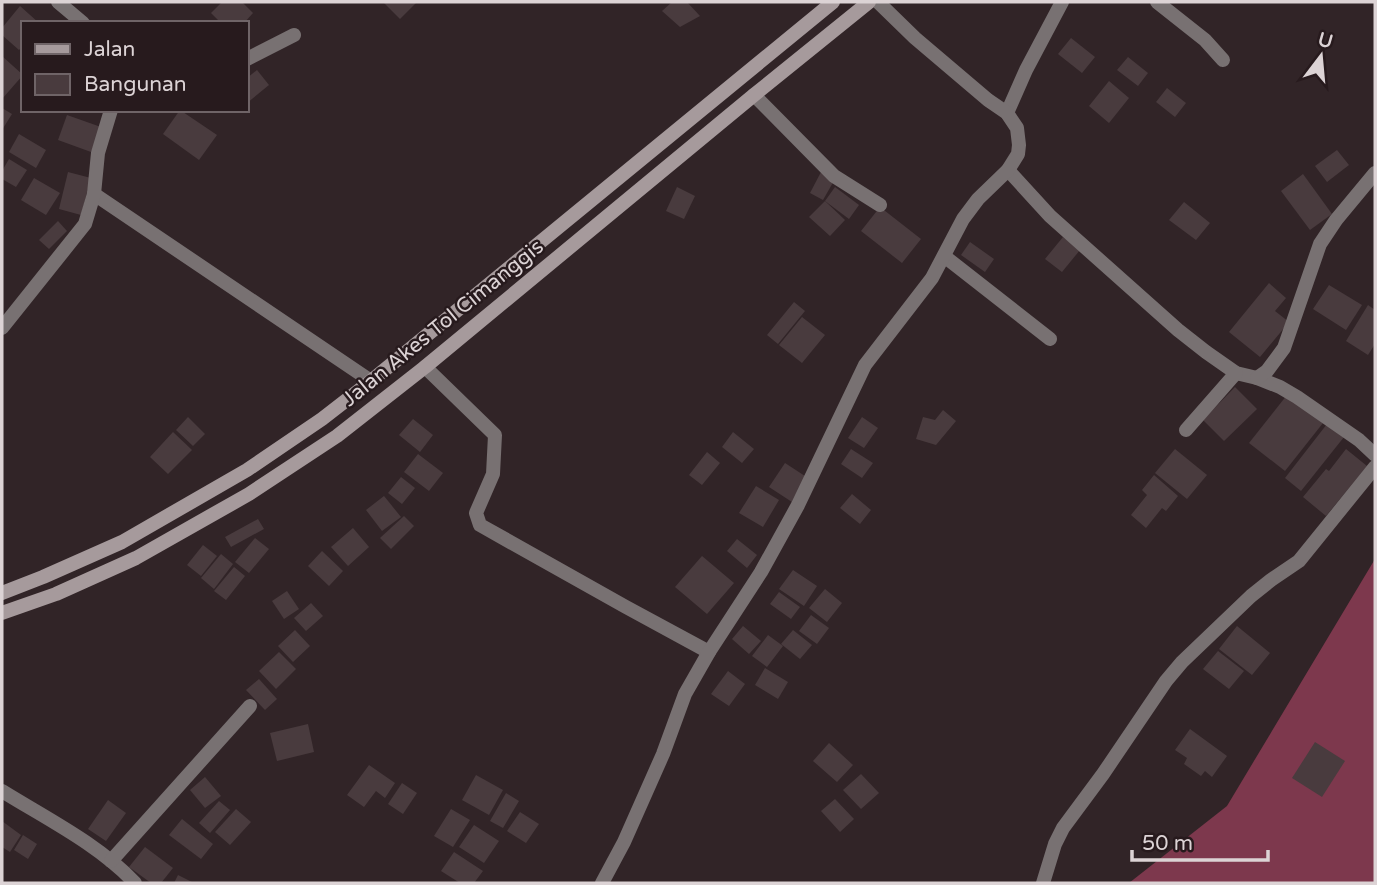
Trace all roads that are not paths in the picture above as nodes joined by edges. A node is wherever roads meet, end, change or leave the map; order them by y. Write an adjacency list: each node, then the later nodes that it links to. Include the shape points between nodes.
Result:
1 (58, 2): 7 (street)
2 (833, 2): 24 (main road, Jalan Akes Tol Cimanggis)
3 (869, 2): 11 (main road, Jalan Akes Tol Cimanggis)
4 (878, 2): 13 (street)
5 (1062, 2): 13 (street)
6 (1157, 2): 10 (street)
7 (81, 21)
8 (294, 35): 9 (street)
9 (248, 58)
10 (1223, 60)
11 (754, 94): 17 (street, via 834,176); 21 (main road, Jalan Akes Tol Cimanggis)
12 (110, 112): 16 (street, via 98,153)
13 (1007, 113): 14 (street, via 1017,128 1019,145)
14 (1008, 170): 18 (street, via 963,219); 22 (street, via 1049,216 1178,330)
15 (1375, 173): 23 (street, via 1320,244 1284,348)
16 (94, 194): 19 (street, via 85,224); 24 (street)
17 (880, 205)
18 (944, 256): 20 (street); 32 (street, via 865,365 798,505)
19 (2, 328)
20 (1050, 339)
21 (425, 367): 27 (main road, Jalan Akes Tol Cimanggis); 32 (street, via 495,435 494,474 476,513 480,525)
22 (1236, 373): 23 (street); 26 (street)
23 (1257, 377): 28 (street, via 1297,397)
24 (371, 381): 25 (main road, Jalan Akes Tol Cimanggis)
25 (322, 419): 27 (main road); 30 (main road, Jalan Akes Tol Cimanggis, via 247,470 122,542)
26 (1186, 430)
27 (337, 436): 31 (main road, Jalan Akes Tol Cimanggis, via 249,494 136,558)
28 (1375, 455)
29 (1375, 467): 38 (street, via 1299,561 1251,596 1166,681 1063,828)
30 (2, 593)
31 (2, 613)
32 (709, 652): 37 (street, via 679,707 663,754)
33 (250, 706): 35 (street)
34 (2, 790): 35 (street)
35 (111, 861): 36 (street)
36 (135, 883)
37 (602, 883)
38 (1043, 883)

